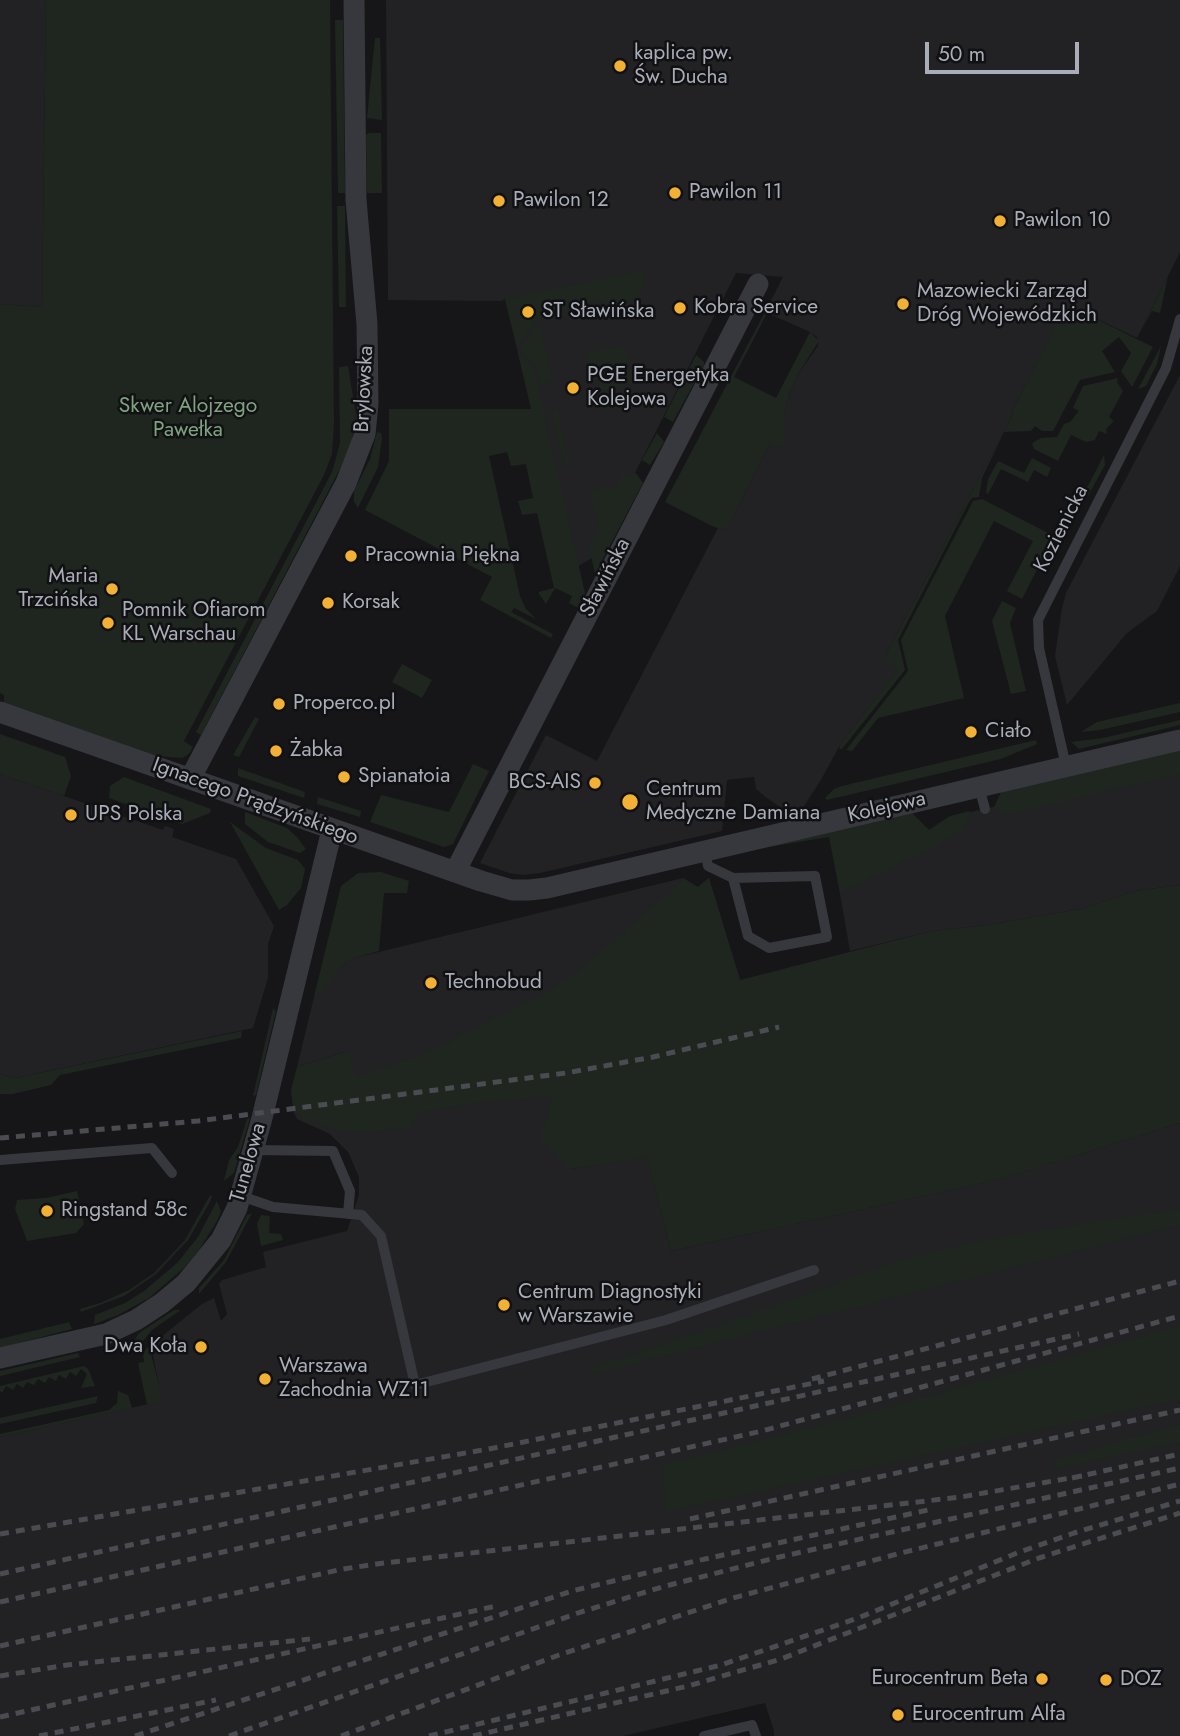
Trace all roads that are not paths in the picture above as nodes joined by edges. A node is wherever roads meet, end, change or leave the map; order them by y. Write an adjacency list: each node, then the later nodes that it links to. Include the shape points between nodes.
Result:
1 (354, 0): 7 (street, Brylowska, via 356,200 367,324 365,434 346,483)
2 (758, 284): 12 (street, Sławińska)
3 (1180, 319): 6 (lane, Kozienicka, via 1166,368 1038,620 1039,648)
4 (0, 712): 7 (street, Ignacego Prądzyńskiego)
5 (1180, 740): 6 (street, Kolejowa)
6 (1066, 766): 8 (street, Kolejowa)
7 (190, 779): 10 (street, Ignacego Prądzyńskiego)
8 (979, 787): 9 (lane); 11 (street, Kolejowa)
9 (985, 809)
10 (332, 830): 12 (street, Ignacego Prądzyńskiego); 15 (street, Tunelowa)
11 (705, 851): 13 (lane, via 708,866); 14 (street, Kolejowa, via 547,888)
12 (456, 872): 14 (street, Ignacego Prądzyńskiego)
13 (733, 878): 13 (lane, via 815,876 827,937 769,948 748,936)
14 (512, 890)
15 (253, 1150): 18 (street, Tunelowa); 19 (lane, via 333,1151 350,1191)
16 (0, 1160): 17 (lane, via 152,1148)
17 (172, 1173)
18 (241, 1196): 19 (lane, via 273,1207); 21 (street, Tunelowa, via 210,1256 186,1283 149,1312 106,1334)
19 (348, 1214): 20 (lane, via 362,1215 381,1236 415,1385 667,1320)
20 (814, 1270)
21 (0, 1358)
22 (704, 1736): 23 (lane, via 752,1725)
23 (756, 1736)

